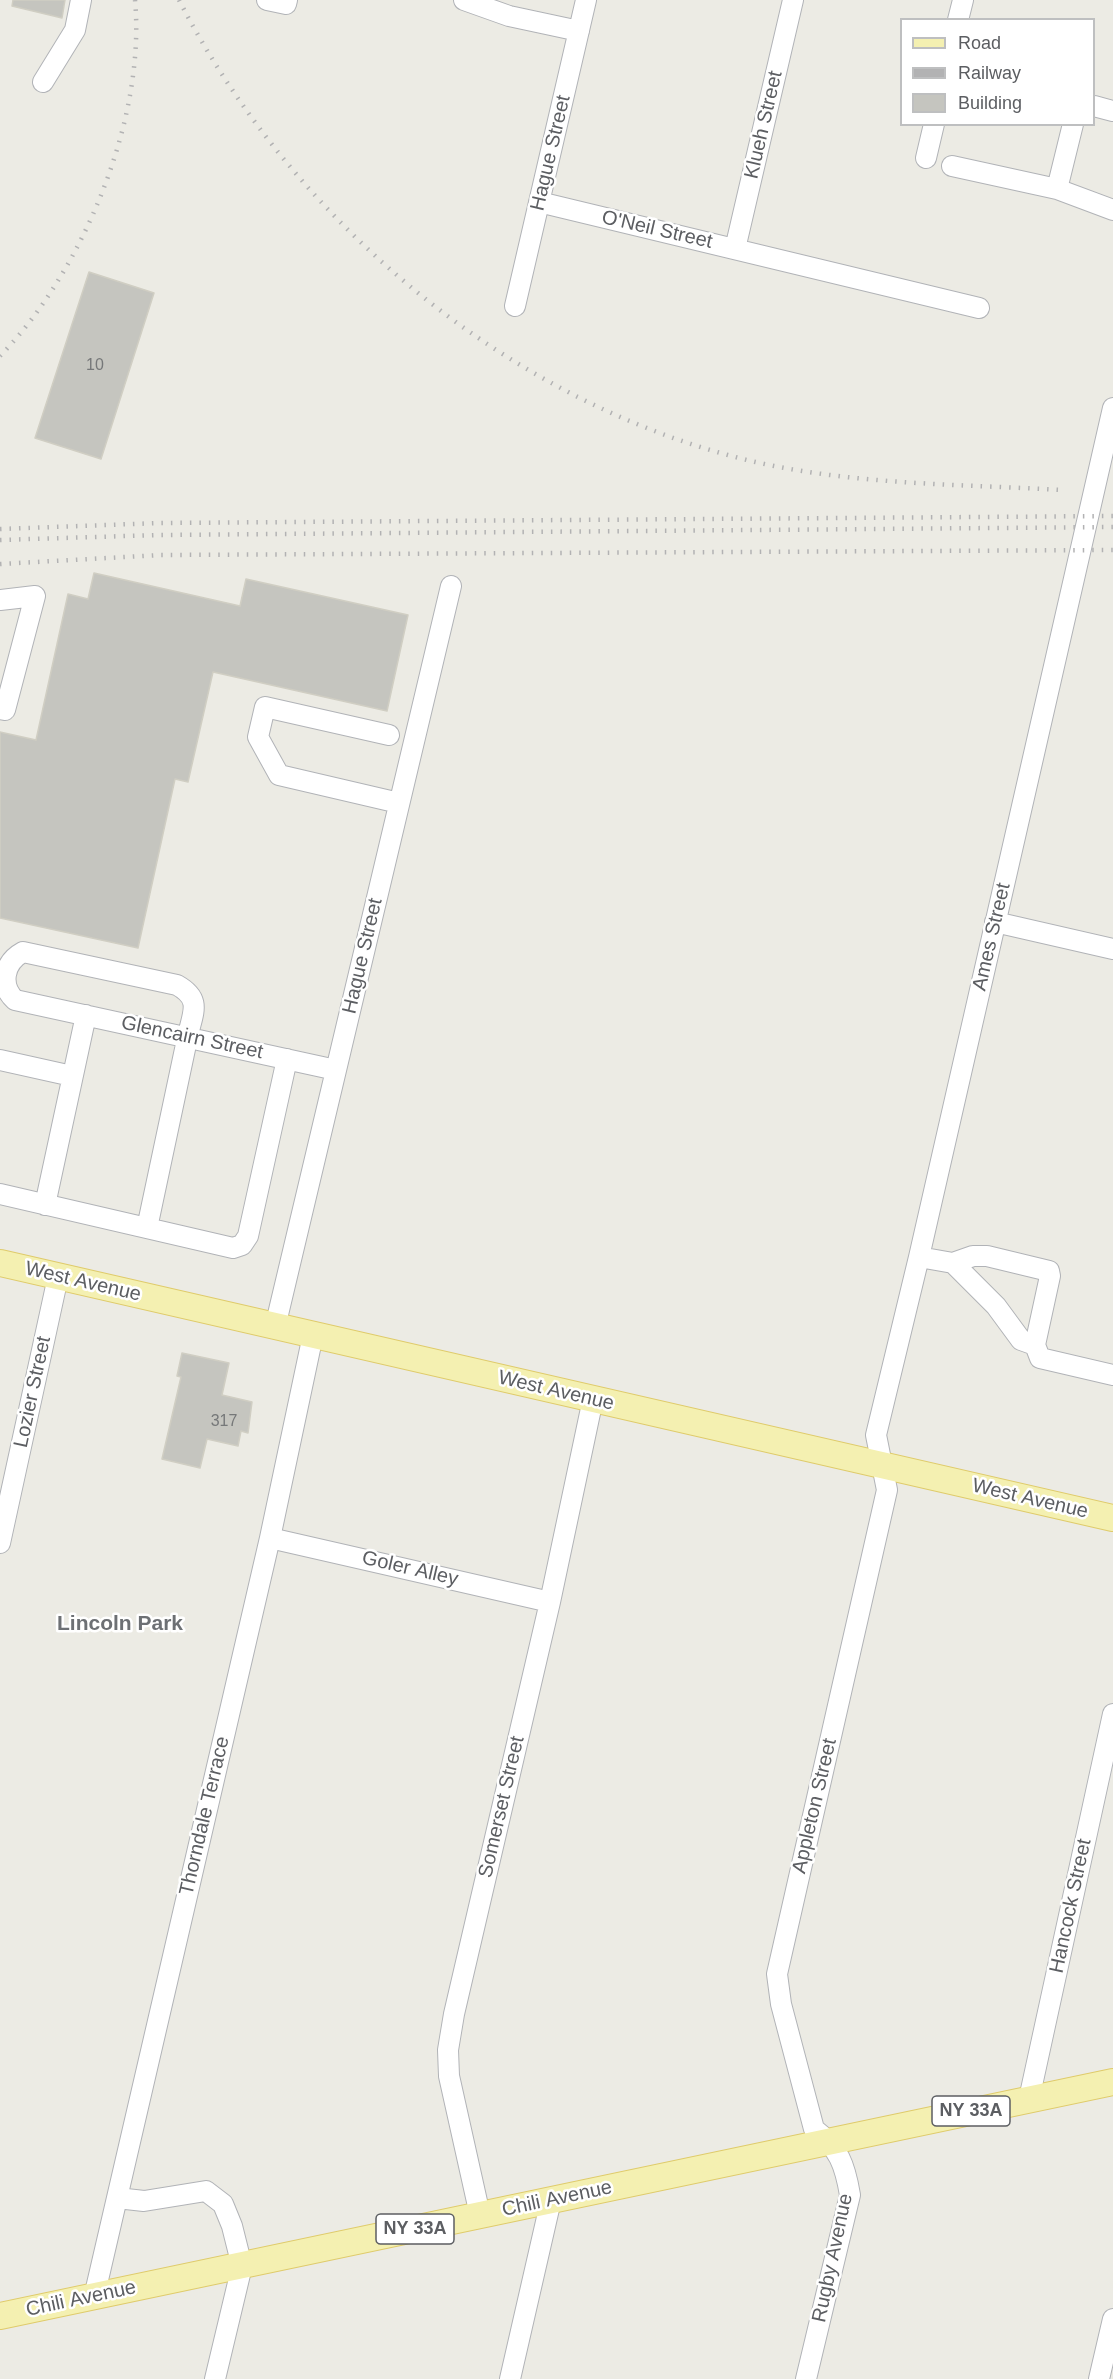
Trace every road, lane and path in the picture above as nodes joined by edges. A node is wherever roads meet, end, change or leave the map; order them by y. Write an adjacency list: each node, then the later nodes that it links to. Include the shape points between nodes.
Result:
1 (81, 0): 10 (street, via 75,30)
2 (267, 0): 3 (street, via 286,4)
3 (287, 0)
4 (464, 0): 9 (street, via 510,16)
5 (586, 0): 9 (street, Hague Street)
6 (793, 0): 20 (street, Klueh Street)
7 (963, 0): 8 (street)
8 (958, 18)
9 (579, 31): 18 (street, Hague Street)
10 (43, 81)
11 (1095, 106): 12 (street)
12 (1113, 111)
13 (934, 126): 15 (street)
14 (1073, 126): 17 (street)
15 (926, 158)
16 (952, 166): 17 (street)
17 (1057, 189): 19 (street)
18 (539, 202): 20 (street, O'Neil Street); 21 (street, Hague Street)
19 (1113, 210)
20 (735, 249): 22 (street, O'Neil Street)
21 (515, 306)
22 (979, 308)
23 (1113, 408): 29 (street, Ames Street)
24 (450, 586): 28 (street, Hague Street)
25 (0, 600): 26 (street, via 35,596 5,710)
26 (0, 709)
27 (389, 735): 28 (street, via 265,707 258,737 279,775)
28 (399, 803): 35 (street, Hague Street)
29 (995, 922): 30 (street); 40 (street, Ames Street)
30 (1113, 949)
31 (86, 1015): 32 (street, Glencairn Street); 32 (street, Glencairn Street, via 15,1000 5,993 2,983 12,958 22,952 177,985 189,992 195,1004); 36 (street)
32 (188, 1035): 33 (street, Glencairn Street); 39 (street)
33 (287, 1059): 35 (street, Glencairn Street); 39 (street, via 248,1236 242,1245 233,1248)
34 (0, 1060): 36 (street)
35 (336, 1070): 44 (street, Hague Street)
36 (72, 1076): 38 (street)
37 (0, 1194): 38 (street)
38 (45, 1205): 39 (street)
39 (147, 1228)
40 (919, 1257): 42 (street); 49 (street, Ames Street, via 876,1435)
41 (0, 1263): 43 (main road, West Avenue)
42 (953, 1263): 46 (street, via 996,1305 1021,1340); 46 (street, via 987,1256 1049,1270)
43 (58, 1277): 44 (main road, West Avenue); 52 (street, Lozier Street)
44 (275, 1327): 45 (main road, West Avenue)
45 (313, 1335): 48 (main road, West Avenue); 51 (street, Thorndale Terrace)
46 (1035, 1345): 47 (street, via 1044,1360)
47 (1113, 1376)
48 (593, 1399): 49 (main road, West Avenue); 53 (street, Somerset Street)
49 (881, 1465): 50 (main road, West Avenue); 57 (street, Appleton Street, via 887,1490 777,1974 781,2004 814,2129)
50 (1113, 1518)
51 (270, 1538): 53 (street, Goler Alley); 58 (street, Thorndale Terrace)
52 (0, 1543)
53 (550, 1602): 60 (street, Somerset Street, via 448,2050 449,2076)
54 (1113, 1714): 56 (street, Hancock Street)
55 (1113, 2082): 56 (main road, Chili Avenue / NY 33A)
56 (1029, 2099): 57 (main road, Chili Avenue / NY 33A)
57 (829, 2140): 59 (main road, Chili Avenue / NY 33A); 67 (street, Rugby Avenue, via 845,2167 850,2195)
58 (117, 2198): 61 (street, via 144,2201 206,2191 223,2204); 62 (street, Thorndale Terrace)
59 (551, 2200): 60 (main road, Chili Avenue / NY 33A); 66 (street)
60 (480, 2215): 61 (main road, Chili Avenue / NY 33A)
61 (242, 2266): 62 (main road, Chili Avenue / NY 33A); 65 (street)
62 (94, 2296): 63 (main road, Chili Avenue / NY 33A)
63 (0, 2316)
64 (1113, 2319): 68 (street)
65 (215, 2379)
66 (510, 2379)
67 (806, 2379)
68 (1099, 2379)

